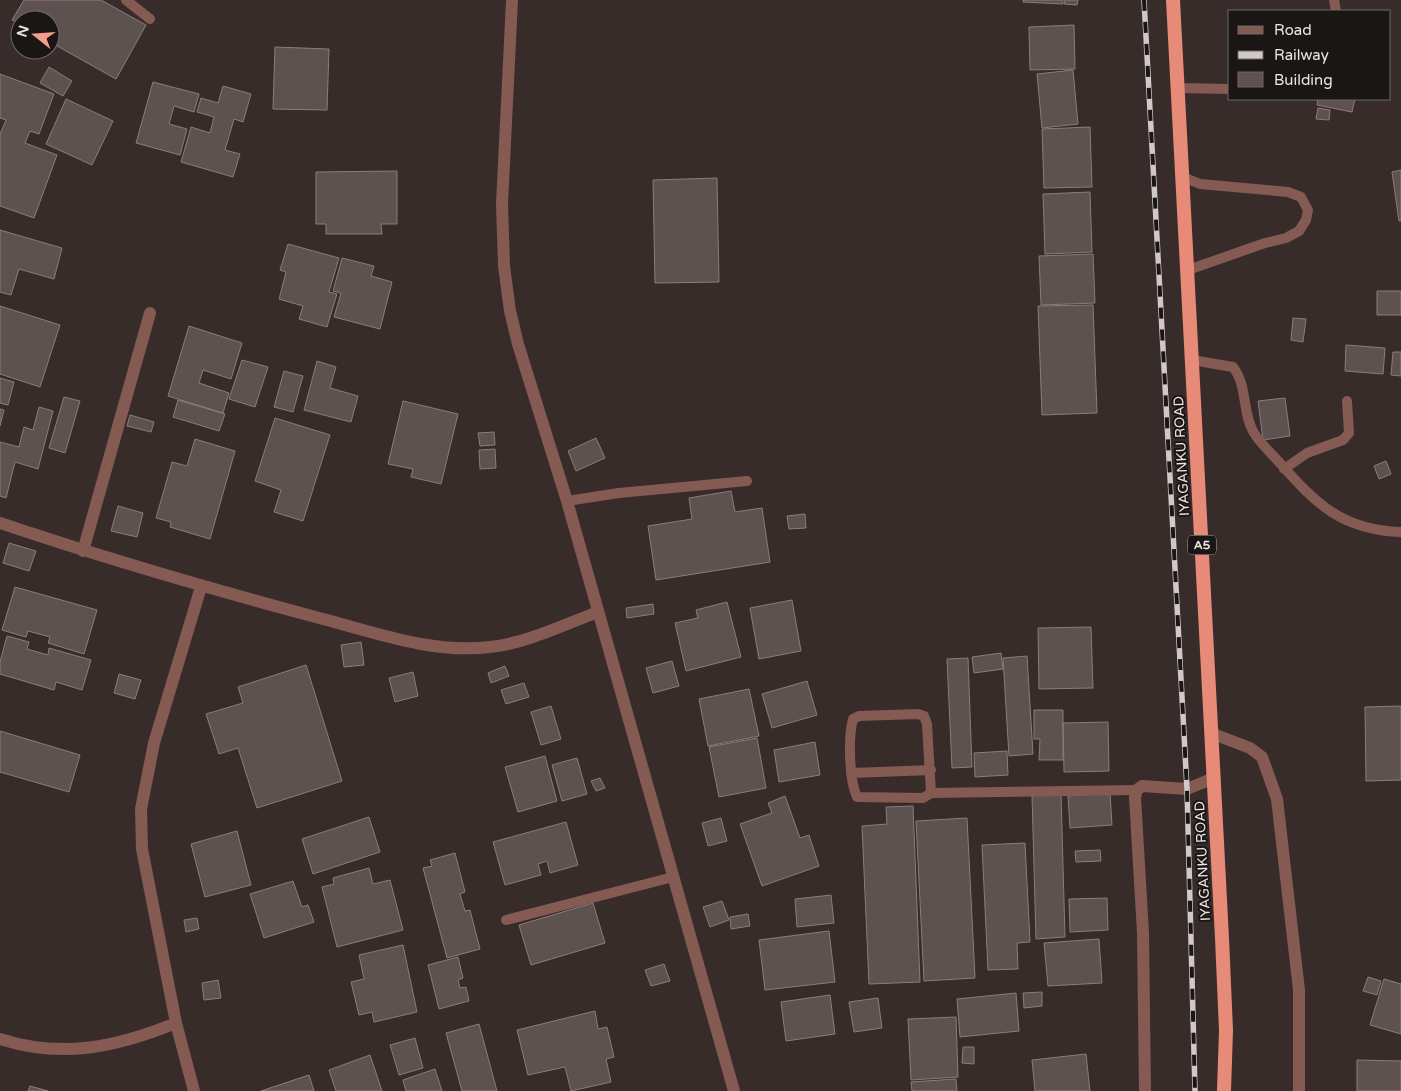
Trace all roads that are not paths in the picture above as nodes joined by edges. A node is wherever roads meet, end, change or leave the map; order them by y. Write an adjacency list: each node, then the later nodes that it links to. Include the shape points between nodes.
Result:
1 (126, 0): 4 (lane)
2 (512, 0): 14 (street, via 502,204 504,266 518,344)
3 (1173, 0): 5 (highway, IYAGANKU ROAD / A5)
4 (150, 19)
5 (1178, 88): 6 (lane); 7 (highway, IYAGANKU ROAD / A5)
6 (1228, 89)
7 (1183, 177): 8 (highway, IYAGANKU ROAD / A5); 8 (lane, via 1200,184 1288,192 1301,197 1308,210 1299,231 1286,238)
8 (1188, 270): 10 (highway, IYAGANKU ROAD / A5)
9 (150, 313): 17 (street)
10 (1192, 360): 12 (lane, via 1233,367 1241,383 1253,432); 20 (highway, IYAGANKU ROAD / A5)
11 (1347, 401): 12 (lane, via 1349,433 1344,440 1307,453)
12 (1284, 469): 16 (lane, via 1324,509 1360,526 1383,532)
13 (747, 481): 14 (lane, via 620,493)
14 (567, 502): 19 (street)
15 (0, 523): 17 (street)
16 (1401, 532)
17 (83, 551): 18 (street)
18 (201, 587): 19 (street, via 408,641 450,648 490,647 530,638); 28 (street, via 154,743 141,809 142,849)
19 (598, 612): 26 (street)
20 (1211, 733): 23 (highway, IYAGANKU ROAD / A5); 34 (street, via 1250,748 1262,757 1277,799 1299,990)
21 (930, 770): 22 (lane); 22 (lane, via 924,716 859,716 853,719 850,728); 25 (lane)
22 (852, 773): 25 (lane, via 857,797 923,798)
23 (1214, 778): 24 (street, via 1187,789 1149,785); 33 (highway, IYAGANKU ROAD / A5, via 1226,1030)
24 (1137, 790): 25 (lane); 32 (street)
25 (931, 793)
26 (673, 877): 27 (lane); 31 (street)
27 (506, 920)
28 (176, 1023): 29 (street, via 139,1038 52,1051); 30 (street)
29 (0, 1040)
30 (194, 1091)
31 (734, 1091)
32 (1145, 1091)
33 (1224, 1091)
34 (1298, 1091)

